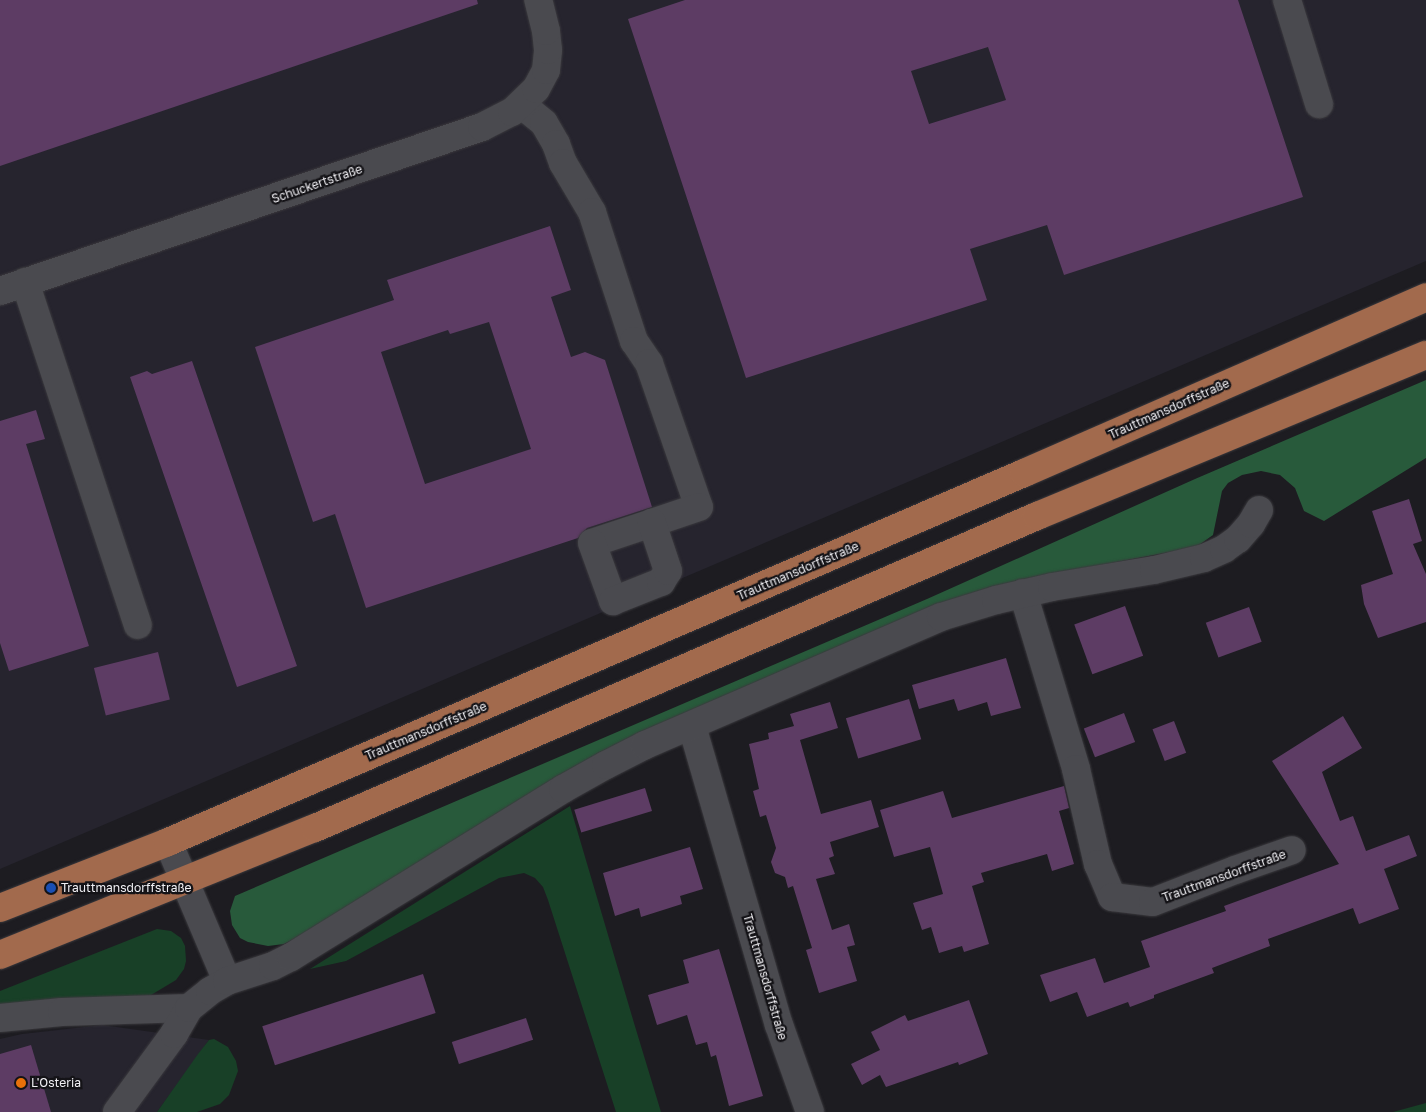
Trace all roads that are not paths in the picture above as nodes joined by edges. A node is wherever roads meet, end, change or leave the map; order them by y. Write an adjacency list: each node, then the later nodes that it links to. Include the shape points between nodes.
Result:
1 (538, 0): 4 (street, Schuckertstraße, via 546,31 546,70)
2 (1287, 0): 3 (street)
3 (1320, 104)
4 (522, 105): 5 (street, Schuckertstraße, via 482,127); 9 (street, via 544,123 562,163 592,212 634,341 650,363 699,507)
5 (13, 287): 11 (street)
6 (1426, 297): 13 (main road, Trauttmansdorffstraße)
7 (1426, 354): 15 (main road, via 1037,516)
8 (1259, 510): 10 (street, via 1238,539 1204,558)
9 (652, 523): 9 (street, via 592,543 613,601 661,582 668,571)
10 (1024, 593): 12 (street, via 941,617); 14 (street, Trauttmansdorffstraße, via 1076,769 1098,864 1112,897 1153,902)
11 (138, 625)
12 (692, 726): 18 (street, via 645,745 562,789 291,957); 22 (street, Trauttmansdorffstraße, via 779,1025)
13 (168, 842): 15 (street); 16 (main road, Trauttmansdorffstraße)
14 (1292, 850)
15 (185, 882): 17 (main road); 18 (street)
16 (0, 908)
17 (0, 955)
18 (227, 981): 19 (street)
19 (189, 1008): 20 (street, via 62,1012); 21 (street)
20 (0, 1018)
21 (117, 1112)
22 (810, 1112)

